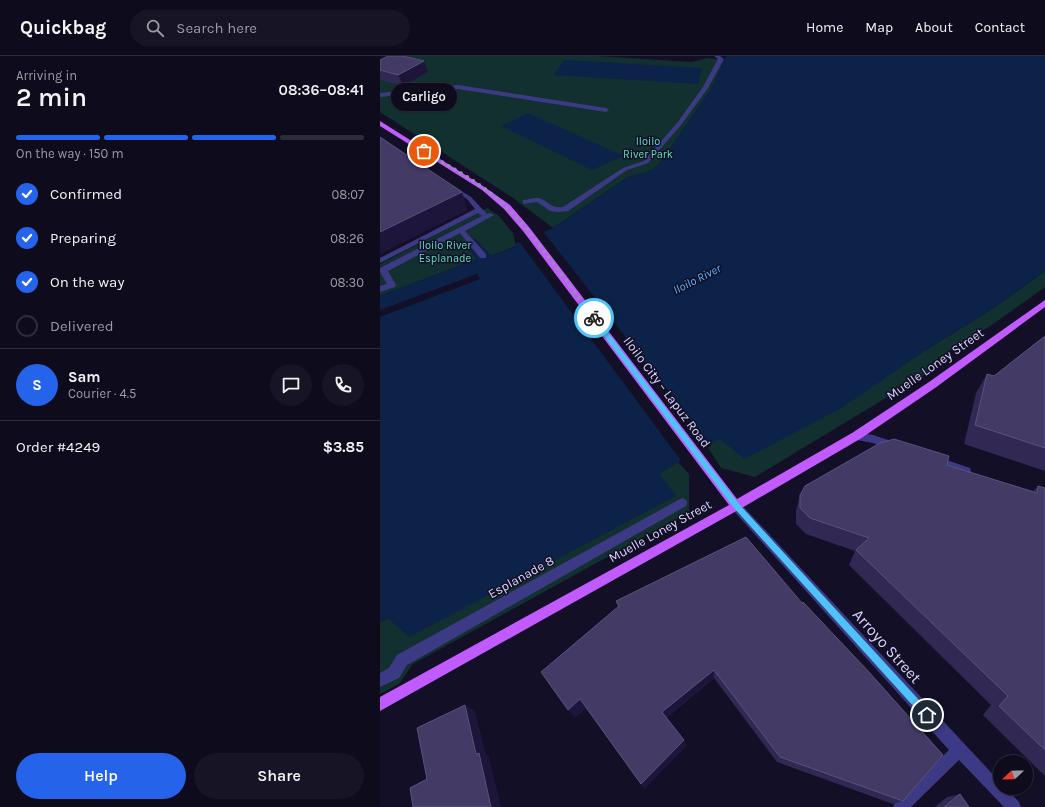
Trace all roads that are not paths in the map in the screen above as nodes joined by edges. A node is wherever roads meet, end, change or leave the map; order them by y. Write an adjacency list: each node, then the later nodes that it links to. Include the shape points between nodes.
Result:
1 (719, 58): 6 (street, via 706,87 646,162 625,169 565,209 550,210 537,200)
2 (380, 95): 3 (street, via 458,87)
3 (606, 110)
4 (380, 123): 18 (main road, Iloilo City – Lapuz Road, via 484,189 507,207 526,228)
5 (444, 182): 7 (street, via 469,198)
6 (526, 202)
7 (480, 209): 8 (street, via 488,216); 10 (street)
8 (461, 230): 9 (street); 11 (street, via 384,270 392,285)
9 (483, 256)
10 (380, 260)
11 (380, 289)
12 (1043, 307): 13 (main road, Muelle Loney Street)
13 (856, 436): 14 (street); 18 (main road, Muelle Loney Street)
14 (903, 449)
15 (926, 457): 16 (street)
16 (978, 475)
17 (682, 503): 19 (street, Esplanade 8, via 402,660 394,673)
18 (736, 506): 20 (main road, Muelle Loney Street); 21 (street, Arroyo Street)
19 (380, 680)
20 (380, 704)
21 (959, 750): 22 (street); 23 (street, Arroyo Street)
22 (900, 807)
23 (1014, 807)

